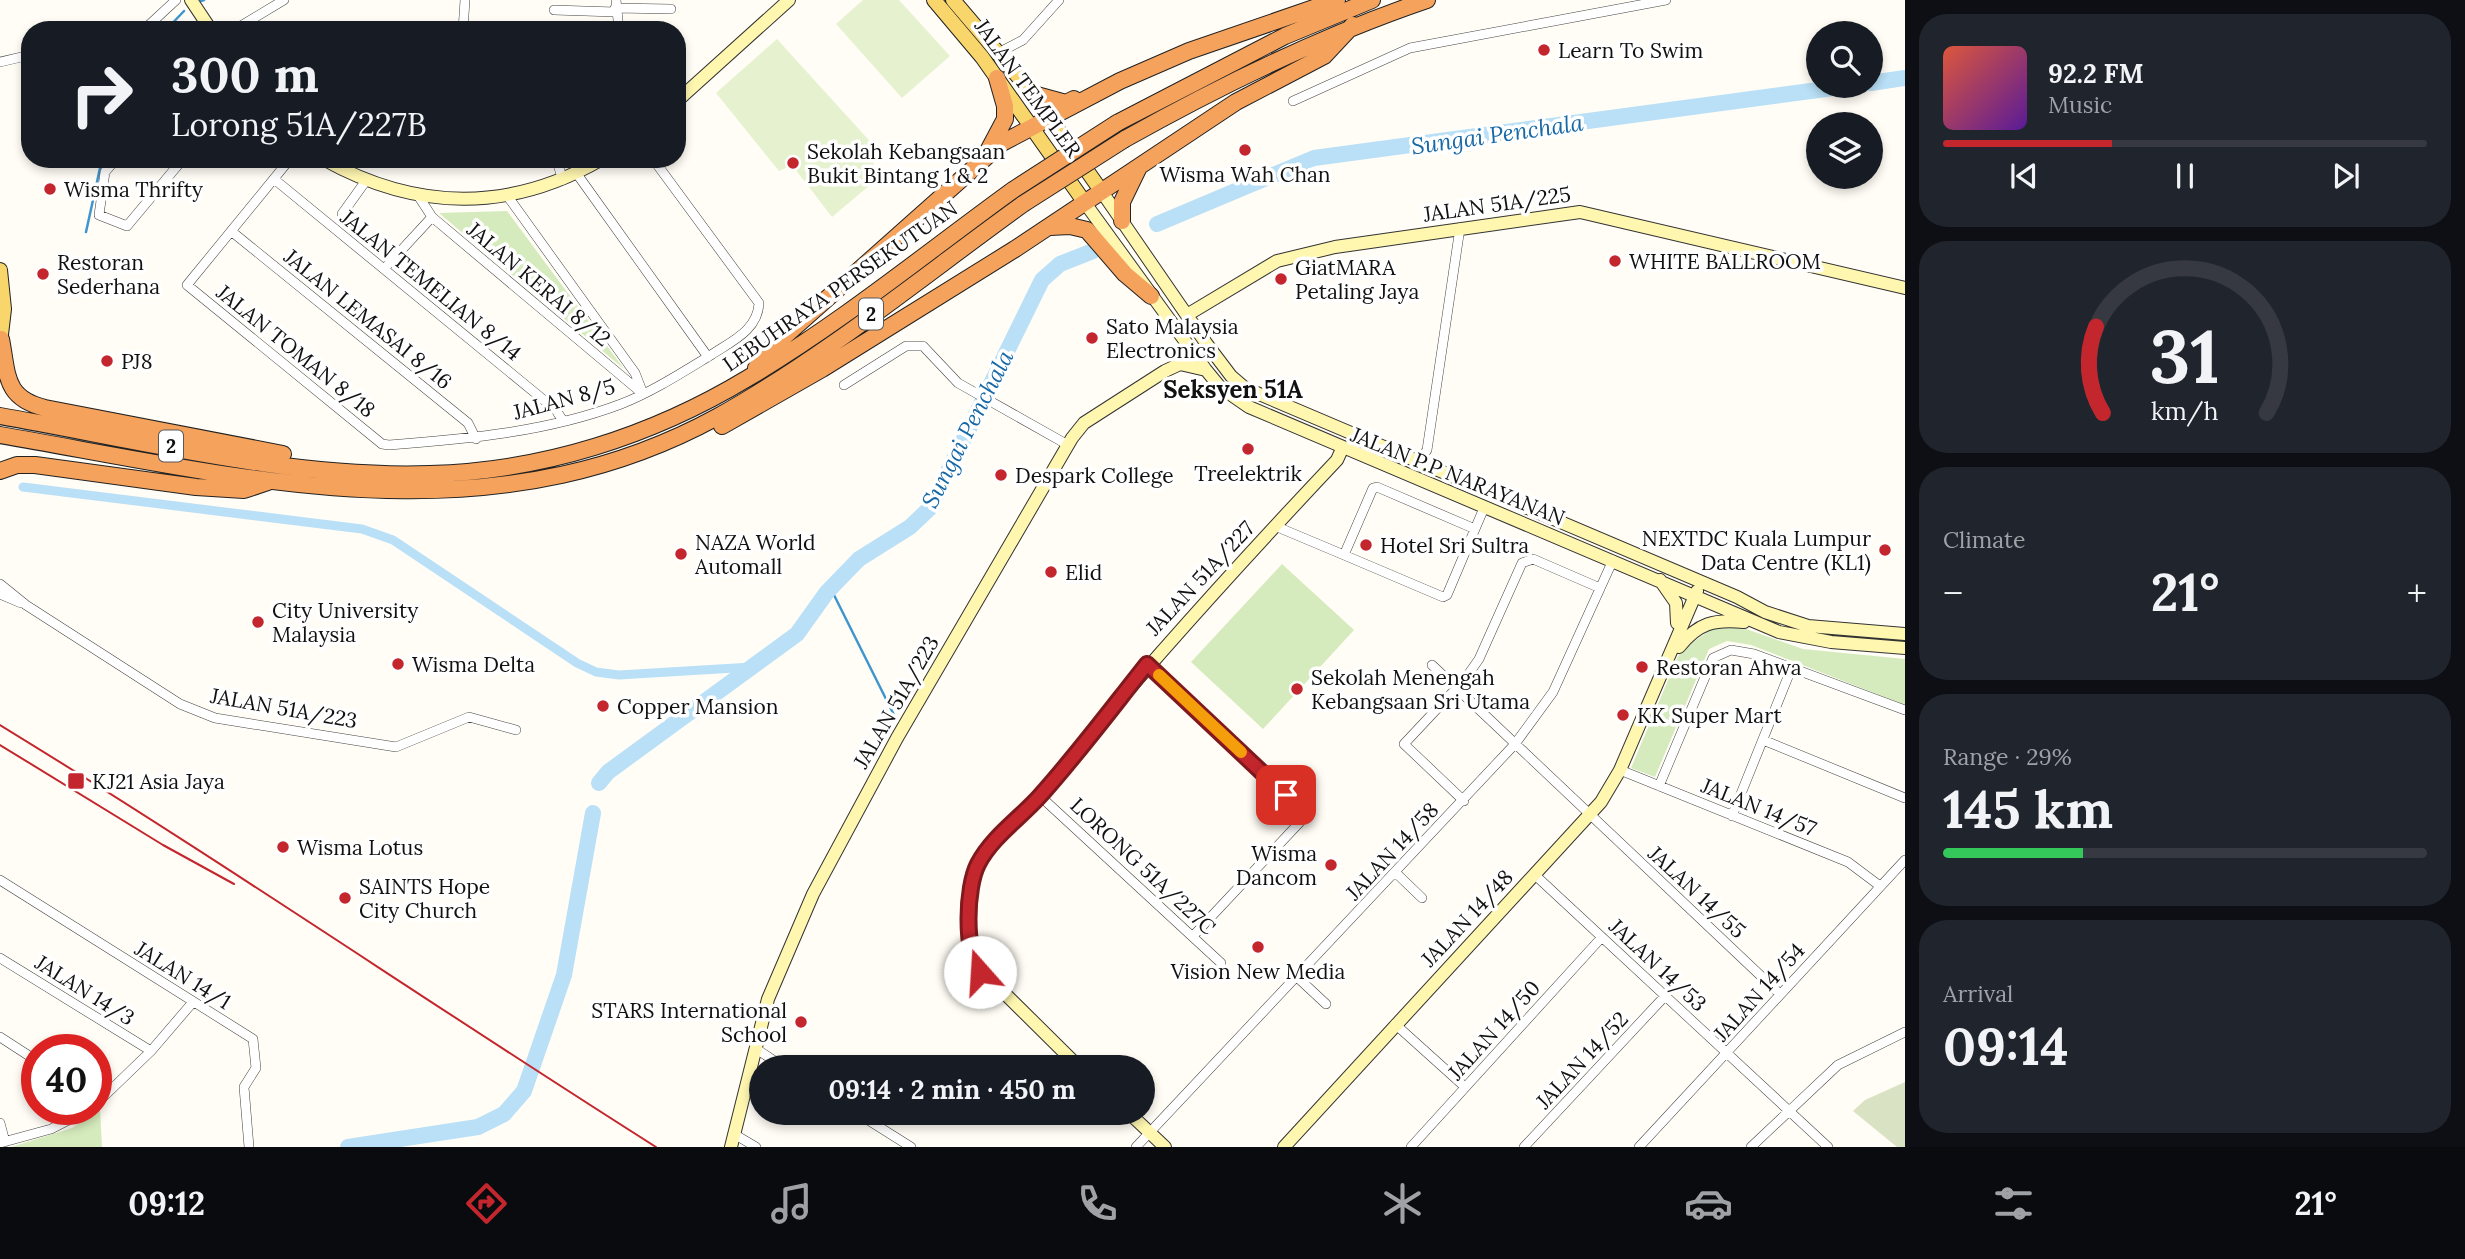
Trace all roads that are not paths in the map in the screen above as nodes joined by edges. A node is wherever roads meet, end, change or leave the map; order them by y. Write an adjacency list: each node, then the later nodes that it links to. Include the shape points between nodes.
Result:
1 (176, 0): 16 (street)
2 (191, 0): 17 (street)
3 (284, 0): 18 (street)
4 (465, 0): 19 (street)
5 (789, 0): 26 (street)
6 (934, 0): 24 (main road, JALAN TEMPLER)
7 (953, 0): 21 (main road, JALAN TEMPLER)
8 (1059, 0): 21 (street, via 1023,40)
9 (1337, 0): 25 (highway, via 1189,51)
10 (1372, 0): 63 (highway, LEBUHRAYA PERSEKUTUAN / 2, bridge, via 1285,36 1117,123 1013,190)
11 (1427, 0): 20 (highway, LEBUHRAYA PERSEKUTUAN / 2)
12 (1666, 0): 28 (street, via 1410,48)
13 (616, 7): 14 (street); 15 (street)
14 (671, 9)
15 (554, 10)
16 (153, 21)
17 (205, 21)
18 (249, 21)
19 (464, 21)
20 (1353, 25): 32 (highway, via 1324,57 1236,102); 70 (highway, LEBUHRAYA PERSEKUTUAN / 2, bridge, via 1230,81 1125,139 1023,204 761,391)
21 (1000, 52): 27 (main road, JALAN TEMPLER)
22 (21, 57): 23 (street)
23 (0, 62)
24 (998, 78): 30 (main road, JALAN TEMPLER); 31 (highway, via 1005,119)
25 (1120, 81): 27 (highway, via 1066,103); 29 (highway)
26 (686, 93)
27 (1033, 94): 29 (main road, JALAN TEMPLER)
28 (1293, 101)
29 (1050, 117): 30 (highway); 44 (main road, JALAN TEMPLER)
30 (1032, 127): 31 (highway); 47 (main road, JALAN TEMPLER)
31 (988, 154): 63 (highway, via 768,351)
32 (1139, 167): 44 (highway); 50 (highway, via 1122,202)
33 (108, 168): 34 (street, via 99,215 127,226)
34 (175, 168)
35 (283, 168): 41 (street)
36 (347, 168): 43 (street)
37 (559, 168): 42 (street)
38 (587, 168): 40 (street)
39 (660, 168): 61 (street, JALAN 8/5, via 759,303 751,327)
40 (577, 174): 42 (street); 61 (street)
41 (274, 179): 53 (street); 54 (street, JALAN TEMELIAN 8/14)
42 (563, 180): 45 (street)
43 (365, 182): 46 (street); 48 (street)
44 (1102, 192): 47 (highway); 50 (street, JALAN P.P NARAYANAN)
45 (506, 194): 46 (street); 65 (street, via 635,373)
46 (419, 197): 49 (street, JALAN KERAI 8/12)
47 (1085, 203): 51 (highway); 58 (street, JALAN P.P NARAYANAN)
48 (342, 214)
49 (432, 217): 54 (street); 65 (street, JALAN KERAI 8/12)
50 (1122, 221): 59 (street, JALAN P.P NARAYANAN)
51 (1047, 228): 58 (highway, via 1087,230); 70 (highway, via 768,401 685,443)
52 (1460, 228): 57 (street, JALAN 51A/225, via 1588,213); 59 (street, JALAN 51A/225, via 1335,247 1273,262); 74 (street, via 1427,450)
53 (231, 231): 69 (street, JALAN LEMASAI 8/16, via 468,423); 71 (street, JALAN TOMAN 8/18, via 187,285)
54 (384, 269): 67 (street, JALAN TEMELIAN 8/14, via 556,410)
55 (0, 270): 56 (main road)
56 (0, 285): 60 (main road, via 4,309)
57 (1905, 288)
58 (1152, 296): 62 (street, JALAN P.P NARAYANAN)
59 (1187, 315): 74 (street, JALAN P.P NARAYANAN, via 1245,388)
60 (0, 341): 76 (highway, via 10,386 24,401 311,458)
61 (708, 357): 65 (street, JALAN 8/5)
62 (1206, 370): 72 (street, JALAN 51A/223, via 1180,364 1165,371 1084,423); 73 (street, JALAN P.P NARAYANAN, via 1233,398)
63 (748, 378): 76 (highway, LEBUHRAYA PERSEKUTUAN / 2, via 638,433 550,460 430,474)
64 (844, 385): 72 (street, via 906,346 923,346 966,388)
65 (643, 394): 67 (street, JALAN 8/5)
66 (0, 416): 76 (highway, LEBUHRAYA PERSEKUTUAN / 2, via 269,463)
67 (562, 421): 69 (street, JALAN 8/5)
68 (0, 435): 77 (highway, LEBUHRAYA PERSEKUTUAN / 2)
69 (476, 439): 71 (street, JALAN 8/5)
70 (661, 443): 77 (highway, LEBUHRAYA PERSEKUTUAN / 2, via 555,477 470,490 407,492)
71 (382, 444)
72 (1068, 445): 128 (street, JALAN 51A/223, via 835,850 778,971)
73 (1342, 449): 78 (street, JALAN P.P NARAYANAN); 79 (street, JALAN 51A/227)
74 (1417, 464): 83 (street, JALAN P.P NARAYANAN)
75 (0, 471): 77 (highway, via 35,465 244,490)
76 (342, 471)
77 (270, 481)
78 (1483, 508): 80 (street); 82 (street, JALAN P.P NARAYANAN)
79 (1275, 526): 81 (street); 95 (street, JALAN 51A/227)
80 (1475, 529): 81 (street, via 1373,488); 81 (street, via 1443,597)
81 (1344, 555)
82 (1613, 560): 84 (street, JALAN P.P NARAYANAN); 86 (street, JALAN 14/58)
83 (1669, 569): 88 (street); 90 (street, JALAN P.P NARAYANAN)
84 (1660, 580): 88 (street, JALAN P.P NARAYANAN); 93 (street, via 1678,610)
85 (0, 584): 89 (street, JALAN 51A/223)
86 (1600, 588): 98 (street, via 1533,559 1522,563 1479,659); 102 (street, JALAN 14/58, via 1553,692)
87 (0, 594): 89 (street, JALAN 51A/223)
88 (1698, 594): 90 (street); 91 (street, JALAN P.P NARAYANAN); 93 (street, JALAN 14/48)
89 (26, 605): 100 (street, JALAN 51A/223, via 180,704 215,718 396,747 469,717)
90 (1765, 612): 92 (street, JALAN P.P NARAYANAN, via 1808,626)
91 (1755, 623): 93 (street, via 1724,620 1703,624); 94 (street, JALAN P.P NARAYANAN, via 1803,638)
92 (1905, 634)
93 (1676, 644): 103 (street, JALAN 14/48)
94 (1905, 648)
95 (1147, 664): 105 (street, JALAN 51A/227); 116 (street, via 1300,808 1300,822)
96 (1433, 667): 98 (street, JALAN 14/55)
97 (1792, 667): 99 (street); 101 (street); 104 (street, via 1731,650 1713,658)
98 (1456, 688): 102 (street, JALAN 14/55); 107 (street, via 1404,744)
99 (1905, 710)
100 (516, 730)
101 (1763, 740): 106 (street); 109 (street)
102 (1515, 744): 107 (street, JALAN 14/58); 108 (street, JALAN 14/55)
103 (1620, 770): 104 (street, JALAN 14/57); 108 (street, JALAN 14/48)
104 (1659, 786): 109 (street, JALAN 14/57)
105 (1040, 796): 116 (street, LORONG 51A/227C); 133 (street, JALAN 51A/227, via 978,865 972,882 970,952 980,972)
106 (1905, 798)
107 (1464, 801): 111 (street, JALAN 14/58)
108 (1590, 815): 112 (street, JALAN 14/48); 121 (street, JALAN 14/55)
109 (1732, 816): 114 (street, JALAN 14/57, via 1847,862)
110 (1905, 860): 114 (street, JALAN 14/54)
111 (1396, 873): 115 (street); 120 (street, JALAN 14/58)
112 (1535, 875): 117 (street, JALAN 14/53); 125 (street, JALAN 14/48)
113 (0, 880): 123 (street, JALAN 14/1)
114 (1880, 886): 121 (street, JALAN 14/54)
115 (1422, 898)
116 (1193, 936): 119 (street, LORONG 51A/227C)
117 (1602, 937): 122 (street, JALAN 14/53); 134 (street, JALAN 14/50)
118 (0, 958): 130 (street, JALAN 14/3)
119 (1221, 963)
120 (1297, 977): 124 (street); 141 (street, JALAN 14/58)
121 (1780, 994): 131 (street, JALAN 14/54)
122 (1665, 996): 131 (street, JALAN 14/53); 152 (street, JALAN 14/52)
123 (193, 1002): 130 (street); 144 (street, JALAN 14/1, via 253,1040 256,1068 244,1087)
124 (1326, 1004)
125 (1395, 1024): 134 (street); 150 (street, JALAN 14/48)
126 (1905, 1032): 136 (street, via 1838,1065)
127 (0, 1037): 129 (street)
128 (755, 1048): 132 (street); 142 (street, JALAN 51A/223)
129 (21, 1051)
130 (151, 1051): 135 (street)
131 (1727, 1054): 136 (street, JALAN 14/53); 153 (street, JALAN 14/54)
132 (766, 1055)
133 (1066, 1055)
134 (1465, 1087): 151 (street, JALAN 14/50)
135 (112, 1089)
136 (1788, 1110): 154 (street); 155 (street, JALAN 14/53)
137 (0, 1123): 143 (street)
138 (59, 1125): 143 (street)
139 (876, 1125): 147 (street)
140 (1142, 1125): 141 (street)
141 (1150, 1133): 148 (street, JALAN 14/58); 149 (street)
142 (734, 1134): 145 (street, JALAN 51A/223); 146 (street)
143 (3, 1142)
144 (249, 1147)
145 (731, 1147)
146 (756, 1147)
147 (911, 1147)
148 (1136, 1147)
149 (1165, 1147)
150 (1284, 1147)
151 (1411, 1147)
152 (1524, 1147)
153 (1639, 1147)
154 (1751, 1147)
155 (1828, 1147)

